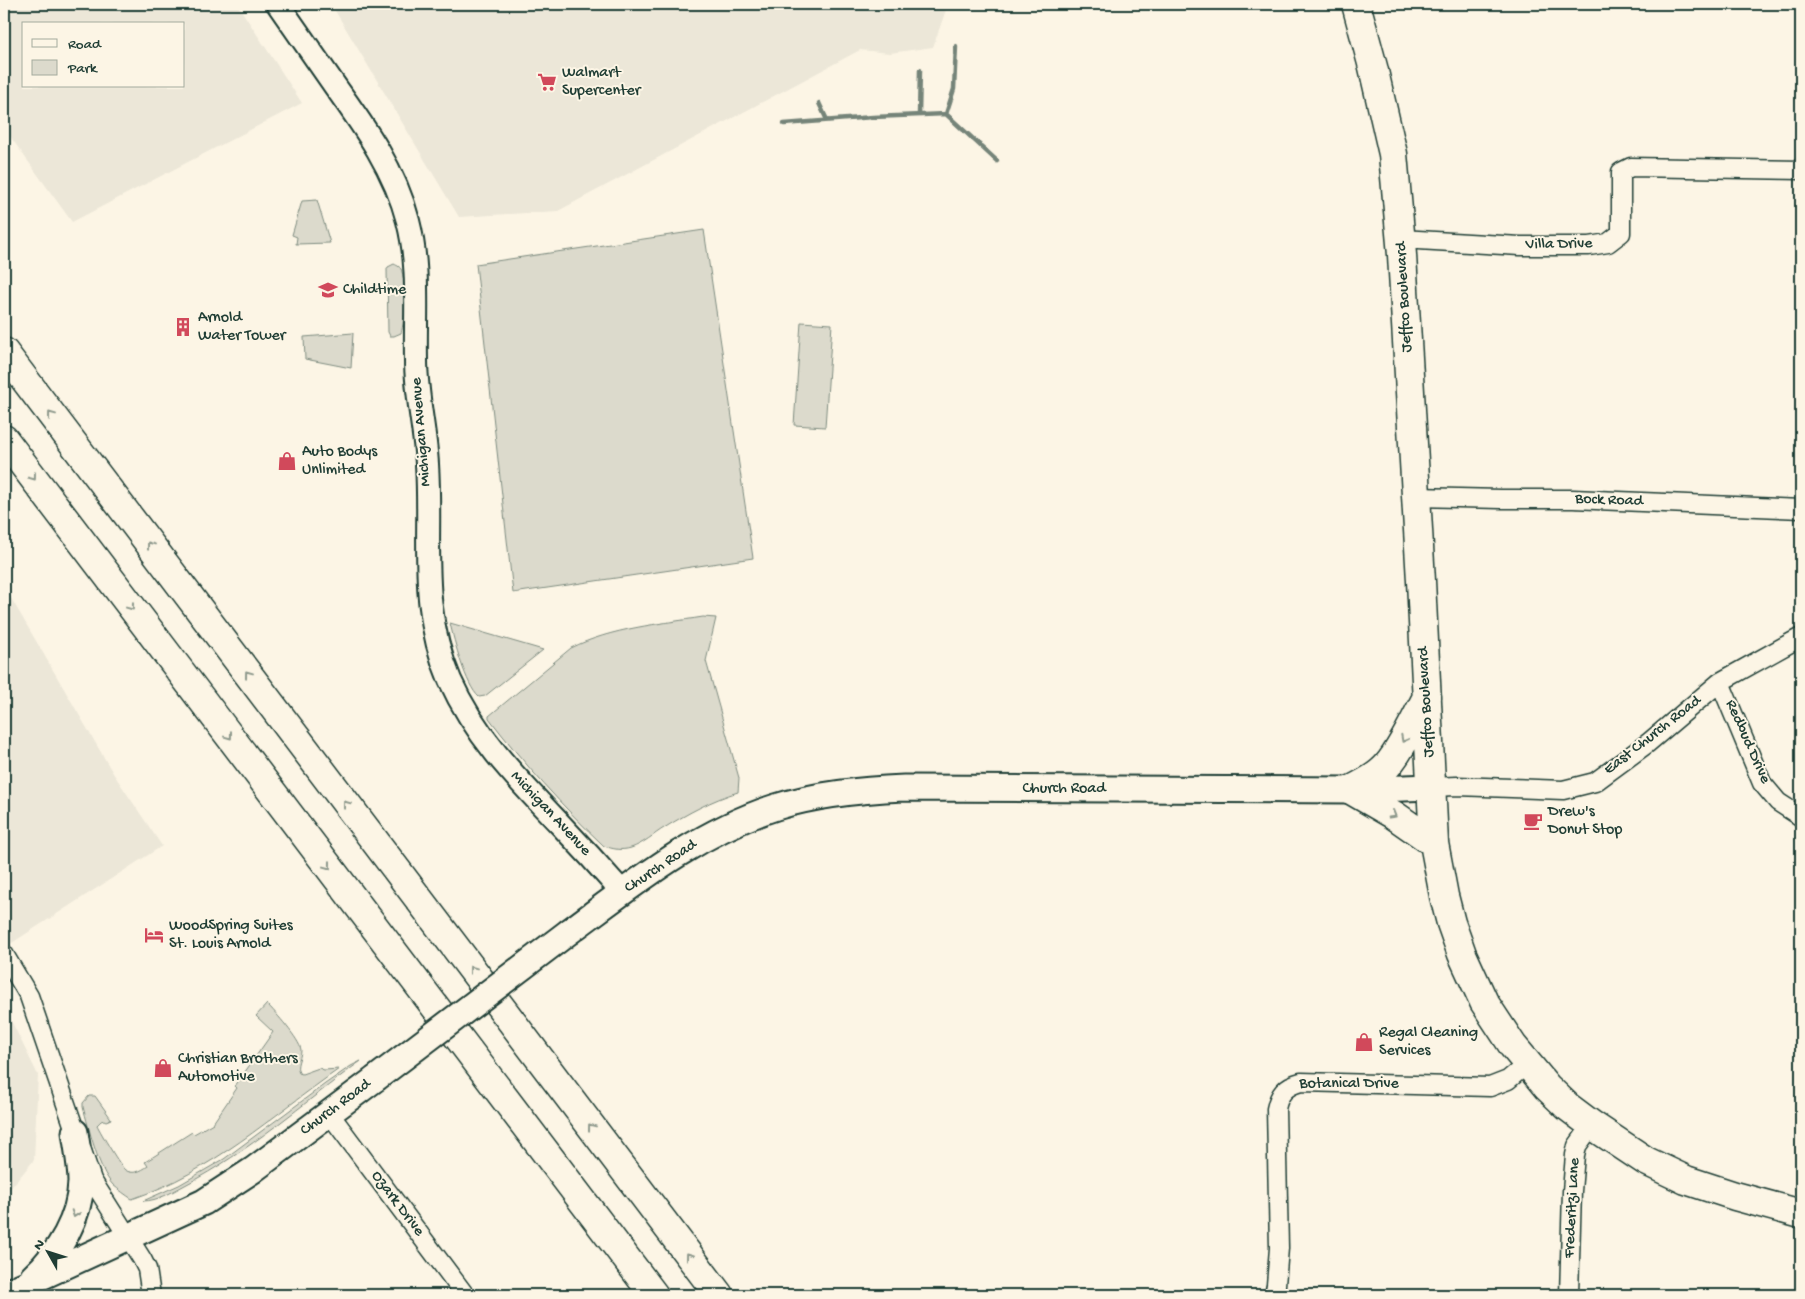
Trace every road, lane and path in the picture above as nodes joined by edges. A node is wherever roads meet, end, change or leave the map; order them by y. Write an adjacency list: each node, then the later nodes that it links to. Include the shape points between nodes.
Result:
1 (278, 4): 16 (street, Michigan Avenue, via 375,144 396,184 409,223 416,272 418,399 427,462 429,600 438,644 450,678 469,717 496,756)
2 (1356, 4): 4 (main road, Jeffco Boulevard, via 1393,154)
3 (1801, 170): 4 (street, Villa Drive, via 1630,167 1621,172 1621,233 1608,243 1520,246)
4 (1401, 239): 7 (main road, Jeffco Boulevard)
5 (4, 352): 28 (main road, one-way to 5)
6 (4, 439): 27 (main road, one-way to 27)
7 (1416, 497): 8 (street, Bock Road, via 1572,499); 11 (main road, Jeffco Boulevard)
8 (1801, 509)
9 (1801, 637): 10 (street, East Church Road)
10 (1720, 682): 12 (street, East Church Road, via 1648,743 1595,782 1563,790); 14 (street, Redbud Drive, via 1762,783 1778,802)
11 (1428, 696): 12 (main road, Jeffco Boulevard); 13 (main road, one-way to 13, via 1391,761 1373,778)
12 (1431, 787): 13 (main road, Church Road); 15 (main road, Jeffco Boulevard)
13 (1350, 790): 15 (main road, one-way to 15); 16 (main road, Church Road, via 904,788 848,792 794,802 730,825 673,856)
14 (1801, 817)
15 (1434, 843): 18 (main road, Jeffco Boulevard, via 1451,923 1469,972 1484,1002)
16 (622, 892): 19 (main road, Church Road, bridge)
17 (4, 954): 21 (street, via 29,996)
18 (1527, 1064): 20 (main road, Jeffco Boulevard, via 1568,1107); 29 (street, Botanical Drive, via 1508,1080 1490,1087 1301,1082 1283,1091 1276,1109 1279,1248)
19 (329, 1114): 23 (main road, Church Road, via 221,1192); 26 (street, Ozark Drive)
20 (1592, 1126): 22 (main road, Jeffco Boulevard, via 1646,1161 1686,1180); 30 (street, Frederitzi Lane, via 1577,1146 1575,1155)
21 (75, 1132): 23 (street, via 92,1180); 24 (main road, one-way to 24, via 81,1181 76,1213 53,1254 37,1273)
22 (1801, 1214)
23 (129, 1237): 24 (main road, Church Road); 25 (street, via 147,1269)
24 (14, 1289)
25 (152, 1295)
26 (465, 1295)
27 (654, 1295)
28 (719, 1295)
29 (1274, 1295)
30 (1570, 1295)

